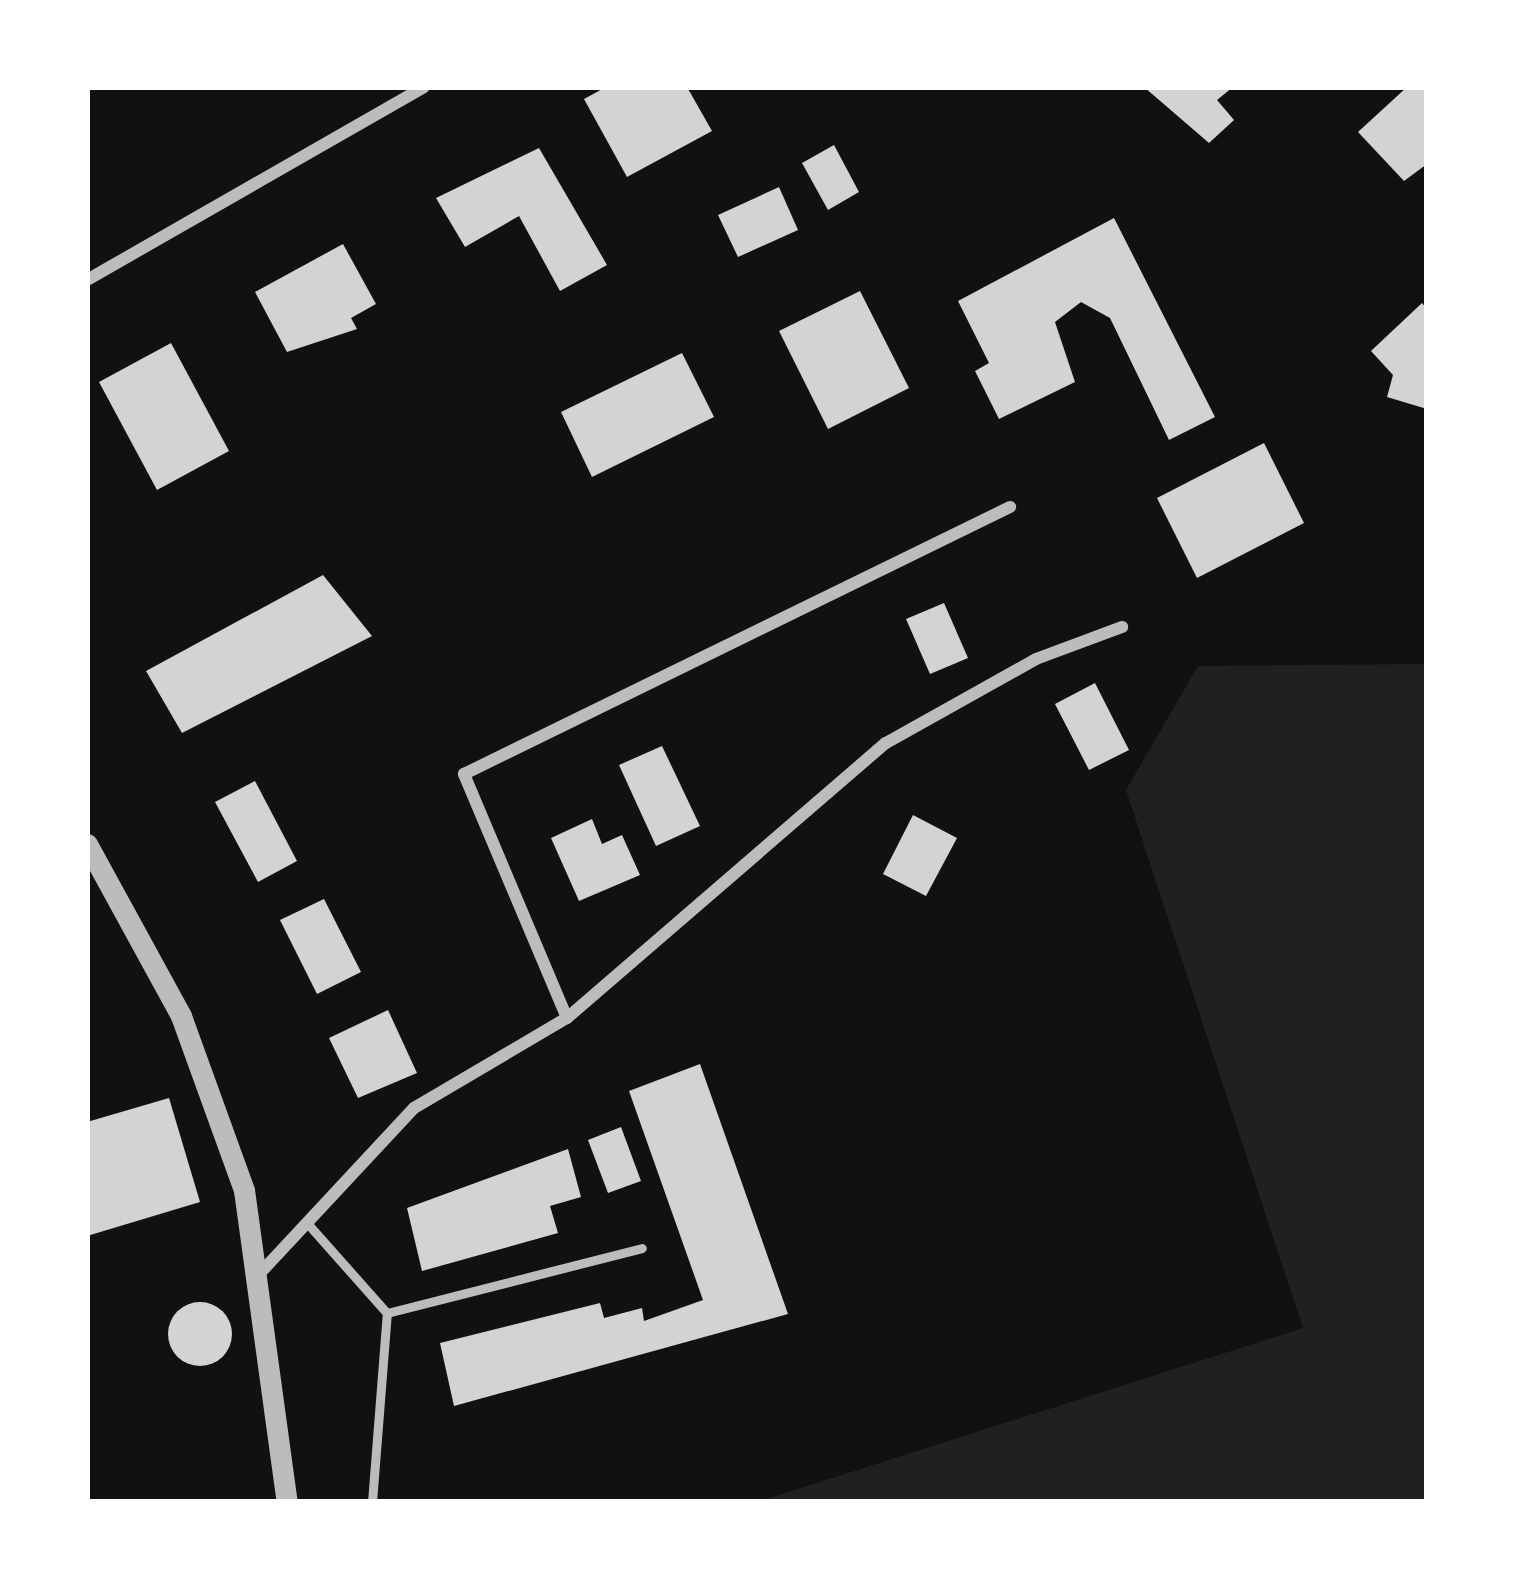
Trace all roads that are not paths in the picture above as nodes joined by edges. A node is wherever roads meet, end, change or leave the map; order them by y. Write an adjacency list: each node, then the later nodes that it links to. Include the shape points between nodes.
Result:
1 (424, 87): 2 (street)
2 (87, 280)
3 (1010, 507): 6 (street, via 464,775)
4 (1122, 627): 6 (street, via 1036,658 886,743)
5 (87, 844): 9 (street, via 181,1016)
6 (568, 1018): 7 (street, via 414,1108)
7 (307, 1223): 9 (street); 10 (lane)
8 (642, 1248): 10 (lane)
9 (262, 1270): 11 (street)
10 (387, 1313): 12 (lane)
11 (287, 1502)
12 (373, 1502)

